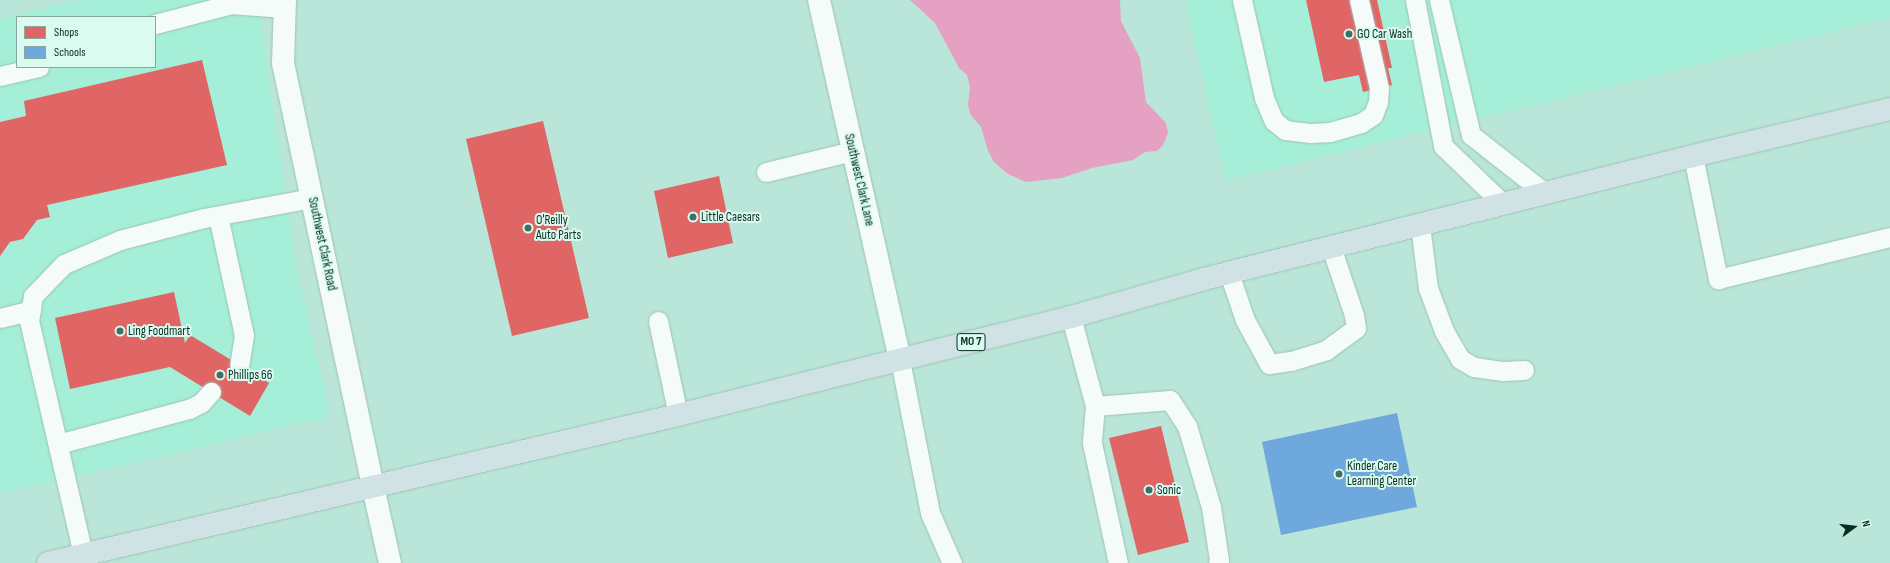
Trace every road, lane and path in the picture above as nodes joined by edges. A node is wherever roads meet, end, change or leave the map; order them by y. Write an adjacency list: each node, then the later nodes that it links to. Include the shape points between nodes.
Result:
1 (819, 0): 11 (street, Southwest Clark Lane)
2 (1242, 0): 3 (lane, via 1264,98 1274,121 1285,130 1311,133 1330,132 1361,123 1373,114 1378,102 1379,88)
3 (1359, 0)
4 (1415, 0): 16 (lane, via 1443,146)
5 (1439, 0): 14 (lane, via 1471,136)
6 (284, 4): 7 (lane, via 231,4); 15 (street, Southwest Clark Road, via 283,63)
7 (156, 24)
8 (34, 68): 9 (lane)
9 (0, 76)
10 (1890, 109): 12 (main road, MO 7)
11 (853, 151): 13 (lane); 26 (street, Southwest Clark Lane)
12 (1693, 156): 14 (main road, MO 7); 19 (lane, via 1718,279)
13 (766, 172)
14 (1545, 194): 16 (main road, MO 7)
15 (312, 198): 17 (lane); 33 (street, Southwest Clark Road)
16 (1503, 204): 18 (main road, MO 7)
17 (218, 216): 22 (lane, via 120,240 64,264 34,296); 27 (lane, via 244,335)
18 (1420, 225): 20 (main road, MO 7); 28 (lane, via 1428,288 1444,331 1460,359 1474,367 1503,371)
19 (1890, 237)
20 (1331, 247): 21 (main road, MO 7); 21 (lane, via 1356,328 1326,350 1292,361 1269,364 1245,320)
21 (1229, 273): 23 (main road, MO 7)
22 (31, 310): 24 (lane); 32 (lane, via 29,321)
23 (1071, 317): 26 (main road, MO 7); 30 (lane)
24 (0, 318)
25 (658, 321): 31 (lane)
26 (900, 360): 31 (main road, MO 7); 37 (lane, via 930,512)
27 (239, 365)
28 (1524, 370)
29 (211, 392): 32 (lane, via 201,403 189,409)
30 (1095, 406): 38 (lane, via 1092,443); 39 (lane, via 1170,400 1187,426 1211,507 1220,560)
31 (678, 415): 33 (main road, MO 7)
32 (58, 444): 34 (lane)
33 (373, 487): 34 (main road, MO 7); 36 (street, Southwest Clark Road)
34 (85, 559): 35 (main road, MO 7)
35 (48, 563)
36 (390, 563)
37 (952, 563)
38 (1118, 563)
39 (1218, 563)

